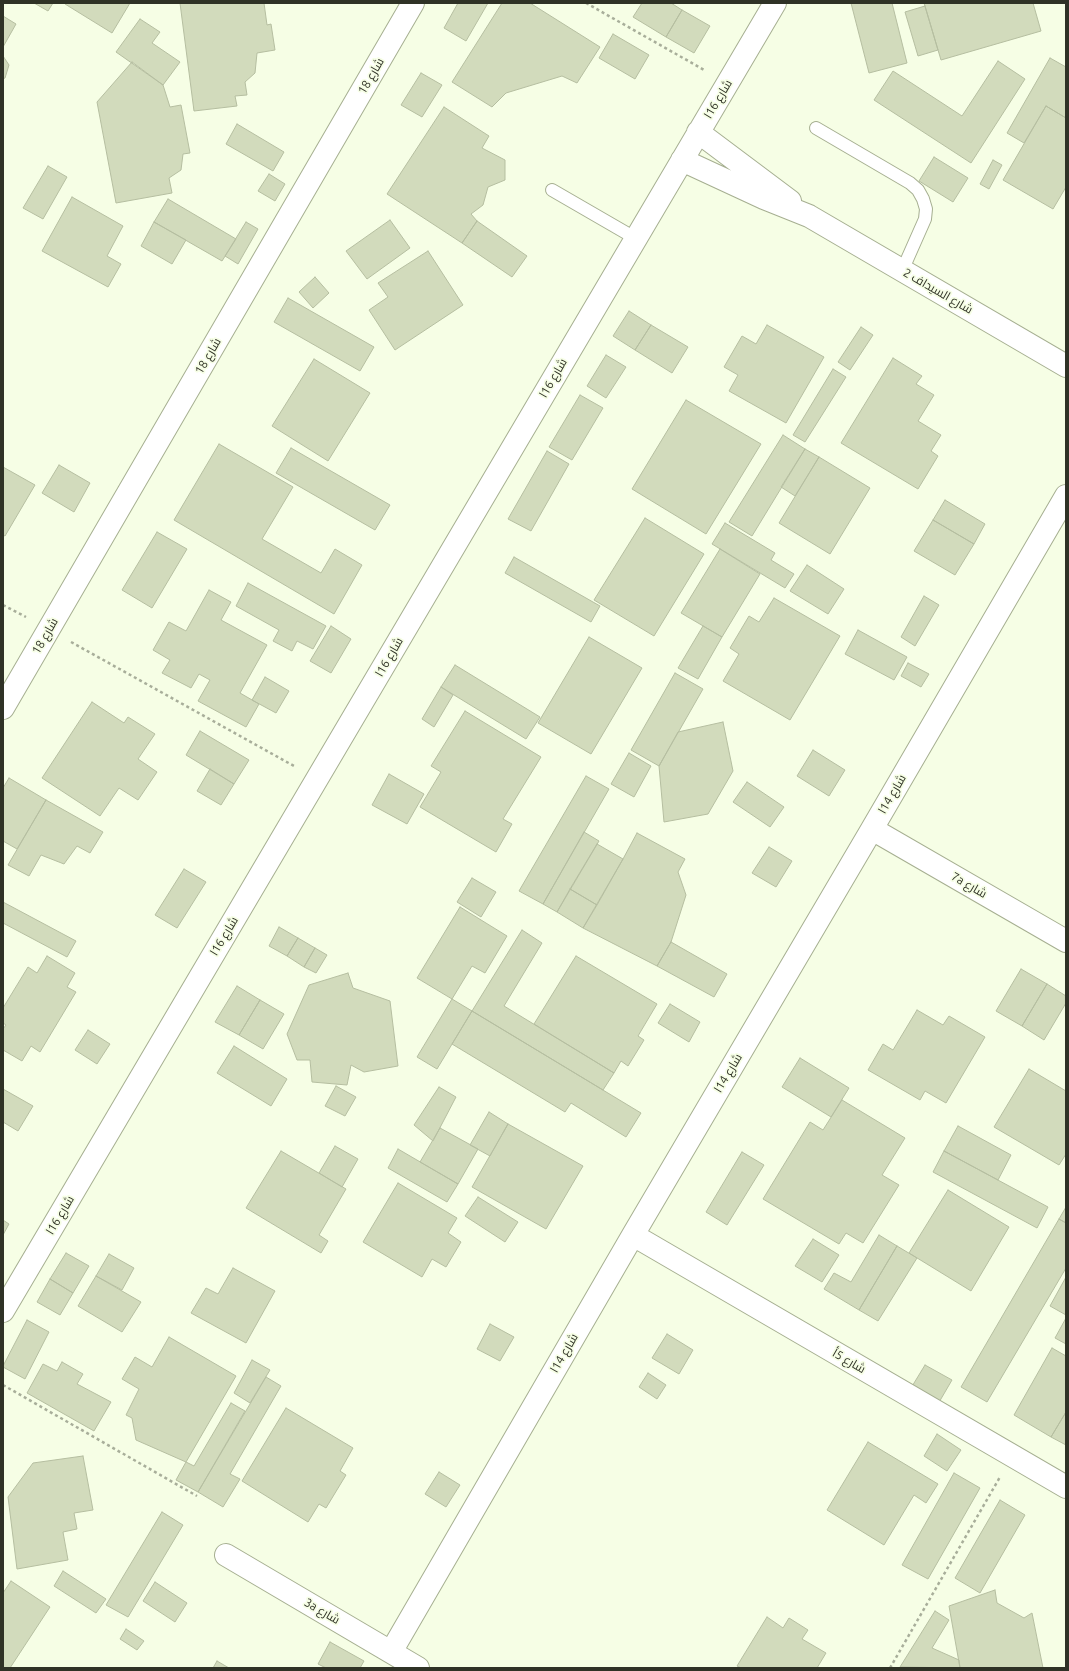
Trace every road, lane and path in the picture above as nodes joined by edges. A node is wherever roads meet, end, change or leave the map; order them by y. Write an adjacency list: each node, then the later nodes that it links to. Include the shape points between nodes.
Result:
1 (413, 3): 15 (street, شارع 18)
2 (586, 3): 4 (path)
3 (774, 3): 4 (street, شارع 16ا)
4 (727, 83): 6 (street, شارع 16ا)
5 (816, 128): 11 (lane, via 918,190 926,209 925,219)
6 (698, 132): 7 (street, شارع 16ا); 9 (street, شارع السيداف 2)
7 (682, 160): 9 (street, شارع السيداف 2); 10 (street, شارع 16ا)
8 (552, 190): 10 (lane)
9 (809, 216): 11 (street, شارع السيداف 2)
10 (635, 238): 17 (street, شارع 16ا)
11 (902, 270): 12 (street, شارع السيداف 2)
12 (1066, 366)
13 (1066, 496): 18 (street, شارع 14ا)
14 (3, 605): 15 (path)
15 (49, 630): 16 (street, شارع 18); 17 (path)
16 (3, 708)
17 (317, 779): 21 (street, شارع 16ا)
18 (872, 829): 19 (street, 7a شارع); 20 (street, شارع 14ا)
19 (1066, 941)
20 (633, 1235): 23 (street, شارع 5أ); 27 (street, شارع 14ا)
21 (3, 1311)
22 (3, 1385): 25 (path)
23 (1012, 1456): 24 (street, شارع 5أ); 29 (path)
24 (1066, 1487)
25 (197, 1496)
26 (226, 1556): 27 (street, 3a شارع)
27 (391, 1652): 28 (street, 3a شارع)
28 (418, 1668)
29 (890, 1668)

